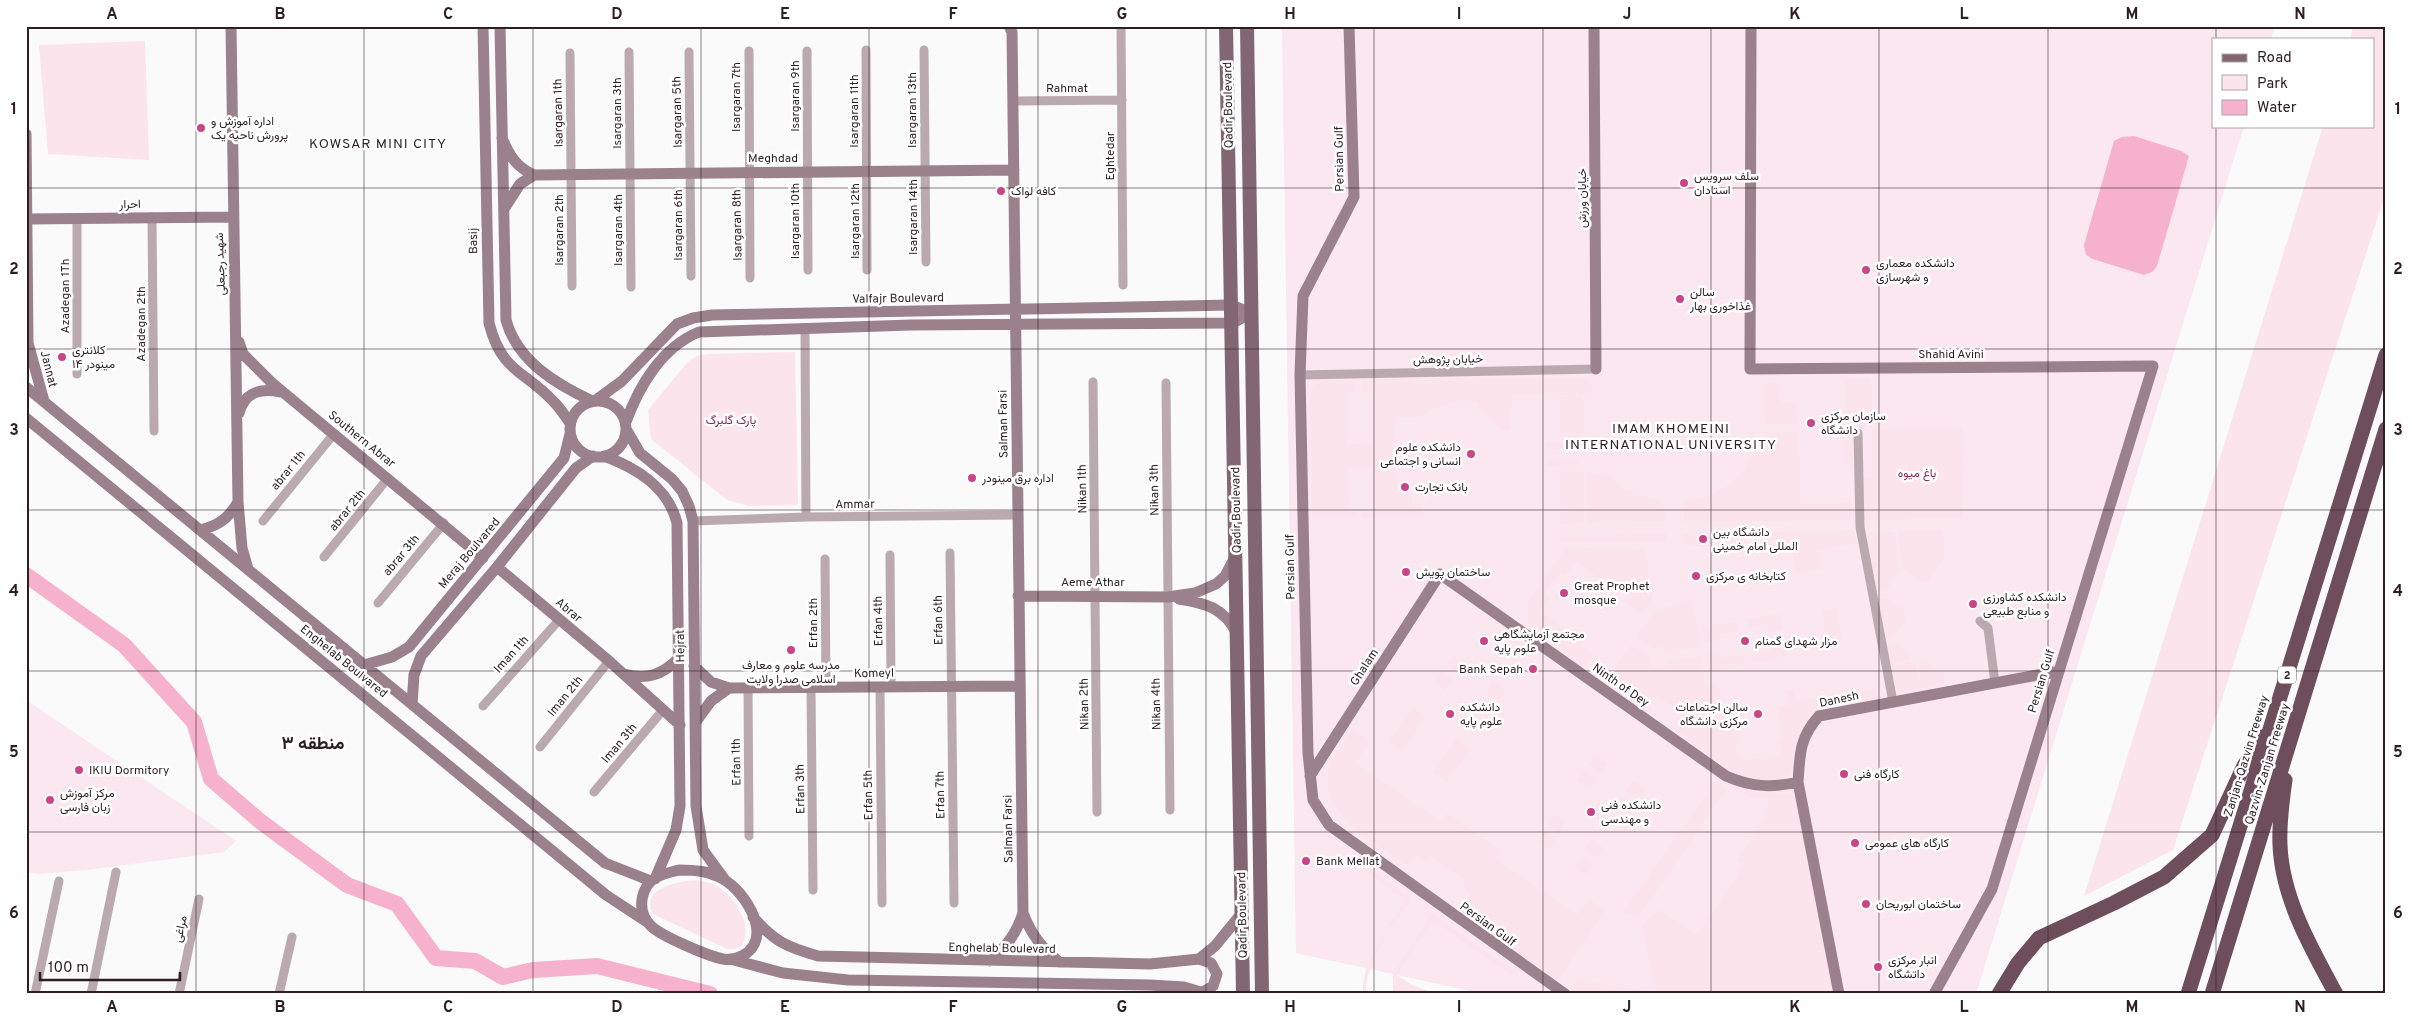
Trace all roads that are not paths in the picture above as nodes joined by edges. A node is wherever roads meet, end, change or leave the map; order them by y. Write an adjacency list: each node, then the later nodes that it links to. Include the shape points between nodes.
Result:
1 (230, 26): 32 (street, شهید رجبعلی)
2 (483, 26): 66 (street, Basij, via 489,323 501,356 512,369 554,401)
3 (500, 26): 21 (street)
4 (1010, 26): 19 (street, Salman Farsi)
5 (1121, 26): 18 (street, Eghtedar)
6 (1226, 26): 44 (main road, Qadir Boulevard)
7 (1247, 26): 46 (main road, Qadir Boulevard)
8 (1350, 26): 56 (street, Persian Gulf, via 1354,196 1303,296)
9 (1594, 26): 54 (street, خیابان ورزش)
10 (1751, 26): 53 (street, Shahid Avini, via 1750,369)
11 (807, 50): 26 (street, Isargaran 9th)
12 (866, 50): 23 (street, Isargaran 11th)
13 (924, 50): 24 (street, Isargaran 13th)
14 (748, 51): 25 (street, Isargaran 7th)
15 (570, 52): 29 (street, Isargaran 1th)
16 (630, 52): 27 (street, Isargaran 3th)
17 (689, 52): 28 (street, Isargaran 5th)
18 (1122, 100): 19 (street, Rahmat); 41 (street, Eghtedar)
19 (1013, 101): 22 (street, Salman Farsi)
20 (26, 134): 35 (street, Jannat)
21 (502, 138): 30 (street, via 516,164); 31 (street)
22 (1014, 170): 24 (street, Meghdad); 45 (street, Salman Farsi)
23 (867, 171): 24 (street, Meghdad); 26 (street, Meghdad); 38 (street, Isargaran 12th)
24 (925, 171): 36 (street, Isargaran 14th)
25 (750, 172): 26 (street, Meghdad); 28 (street, Meghdad); 40 (street, Isargaran 8th)
26 (808, 172): 37 (street, Isargaran 10th)
27 (630, 173): 28 (street, Meghdad); 29 (street, Meghdad); 43 (street, Isargaran 4th)
28 (690, 173): 39 (street, Isargaran 6th)
29 (572, 174): 30 (street, Meghdad); 42 (street, Isargaran 2th)
30 (534, 175): 31 (street, via 520,184)
31 (504, 211): 61 (street, via 505,306 510,334 524,356 564,388)
32 (232, 217): 34 (street, احرار); 50 (street, شهید رجبعلی)
33 (77, 218): 34 (street, احرار); 35 (street, احرار); 55 (street, Azadegan 1Th)
34 (152, 218): 68 (street, Azadegan 2th)
35 (28, 219): 51 (street, Jannat)
36 (926, 262)
37 (808, 270)
38 (867, 270)
39 (691, 276)
40 (750, 278)
41 (1123, 285)
42 (572, 286)
43 (631, 287)
44 (1232, 305): 45 (street, Valfajr Boulevard); 46 (street); 47 (main road, Qadir Boulevard)
45 (1016, 310): 48 (street, Salman Farsi); 61 (street, Valfajr Boulevard, via 722,314 693,318 677,324 622,382)
46 (1251, 313): 47 (street); 151 (main road, Qadir Boulevard)
47 (1233, 323): 48 (street); 83 (main road, Qadir Boulevard)
48 (1016, 325): 49 (street); 74 (street, Salman Farsi)
49 (805, 329): 65 (street, via 715,330 688,337 665,356 635,397); 75 (street)
50 (236, 333): 60 (street, Southern Abrar, via 243,354); 64 (street, شهید رجبعلی)
51 (27, 344): 62 (street, Jannat)
52 (2386, 355): 117 (highway, Zanjan-Qazvin Freeway / 2)
53 (2153, 366): 103 (street, Persian Gulf)
54 (1596, 369): 56 (street, خیابان پژوهش)
55 (77, 374)
56 (1300, 375): 122 (street, Persian Gulf)
57 (1093, 382): 91 (street, Nikan 1th)
58 (1166, 383): 92 (street, Nikan 3th)
59 (26, 387): 62 (street, Enghelab Boulvared)
60 (286, 393): 64 (street, via 269,390 253,394 242,402); 70 (street, Southern Abrar)
61 (594, 400): 65 (street, via 609,402 620,410); 66 (street, via 574,413)
62 (44, 401): 80 (street, Enghelab Boulvared)
63 (26, 418): 139 (street, Enghelab Boulvared, via 606,895)
64 (237, 422): 73 (street, شهید رجبعلی)
65 (626, 426): 71 (street, via 620,447); 77 (street, Hejrat, via 640,453 672,479 682,492)
66 (570, 429): 71 (street, via 575,444 582,452); 85 (street, Meraj Boulvared, via 564,458)
67 (2386, 429): 120 (highway, Qazvin-Zanjan Freeway / 2)
68 (154, 431)
69 (1858, 433): 113 (street, via 1860,527)
70 (333, 435): 72 (street, Southern Abrar); 76 (street, abrar 1th)
71 (598, 456): 79 (street, Hejrat, via 630,465 661,491 674,511); 87 (street, via 576,468)
72 (388, 478): 78 (street, Southern Abrar); 84 (street, abrar 2th)
73 (238, 502): 80 (street, via 219,524); 88 (street, شهید رجبعلی, via 242,548)
74 (1018, 515): 75 (street, Ammar); 90 (street, Salman Farsi)
75 (806, 517): 77 (street, Ammar)
76 (262, 521)
77 (693, 521): 79 (street); 102 (street, Hejrat)
78 (444, 523): 85 (street, Southern Abrar); 93 (street, abrar 3th)
79 (677, 523): 99 (street, Hejrat)
80 (200, 530): 88 (street, Enghelab Boulvared)
81 (950, 553): 106 (street, Erfan 6th)
82 (890, 555): 109 (street, Erfan 4th)
83 (1236, 555): 92 (street, Aeme Athar, via 1225,576 1216,584 1195,593); 96 (main road, Qadir Boulevard)
84 (324, 557)
85 (483, 558): 97 (street, Meraj Boulvared)
86 (825, 559): 108 (street, Erfan 2th)
87 (497, 567): 94 (street, Abrar); 98 (street)
88 (248, 569): 101 (street, Enghelab Boulvared)
89 (1440, 574): 122 (street, Ghalam); 123 (street, Ninth of Dey, via 1726,776 1744,784 1763,787)
90 (1018, 596): 91 (street, Aeme Athar); 107 (street, Salman Farsi)
91 (1096, 596): 92 (street, Aeme Athar); 126 (street, Nikan 2th)
92 (1168, 597): 96 (street, Aeme Athar, via 1218,609); 125 (street, Nikan 4th)
93 (378, 603)
94 (559, 620): 100 (street, Abrar); 115 (street, Iman 1th)
95 (1980, 621): 105 (street, via 1988,628)
96 (1238, 635): 137 (main road, Qadir Boulevard)
97 (409, 646): 98 (street, via 413,654); 101 (street, Meraj Boulvared, via 392,657)
98 (421, 656): 114 (street, via 414,675)
99 (678, 659): 104 (street, via 667,670 653,676 638,678); 119 (street, Hejrat)
100 (609, 661): 104 (street, Abrar); 121 (street, Iman 2th)
101 (364, 665): 114 (street, Enghelab Boulvared)
102 (694, 666): 110 (street, via 711,682); 118 (street, Hejrat)
103 (2059, 671): 105 (street, Danesh); 154 (street, Persian Gulf, via 1992,889)
104 (622, 674): 116 (street, Abrar)
105 (1995, 683): 113 (street, Danesh)
106 (952, 686): 107 (street, Komeyl); 109 (street, Komeyl); 135 (street, Erfan 7th)
107 (1019, 686): 136 (street, Salman Farsi)
108 (826, 687): 109 (street, Komeyl); 112 (street, Komeyl)
109 (885, 687): 134 (street, Erfan 5th)
110 (728, 688): 111 (street, Komeyl); 118 (street, via 711,701)
111 (748, 688): 112 (street, Komeyl); 127 (street, Erfan 1th)
112 (811, 688): 132 (street, Erfan 3th)
113 (1893, 702): 123 (street, Danesh, via 1819,716 1807,729 1801,748)
114 (412, 704): 129 (street, Enghelab Boulvared, via 605,863)
115 (482, 706)
116 (663, 710): 119 (street, Abrar); 124 (street, Iman 3th)
117 (2274, 716): 155 (highway, via 2244,766 2212,835 2164,877 2040,938 2018,963); 156 (highway, Zanjan-Qazvin Freeway / 2)
118 (695, 723): 130 (street, Hejrat, via 698,830 703,850)
119 (680, 725): 129 (street, Hejrat, via 678,822)
120 (2291, 737): 157 (highway, Qazvin-Zanjan Freeway / 2); 158 (highway, via 2280,817 2280,846 2286,885 2299,921)
121 (540, 747)
122 (1310, 776): 152 (street, Persian Gulf, via 1313,800 1329,825)
123 (1798, 782): 153 (street, Danesh)
124 (594, 792)
125 (1170, 810)
126 (1098, 812)
127 (749, 836)
128 (116, 872): 147 (street)
129 (653, 880): 130 (street, via 679,870 695,870); 139 (street, via 643,894 643,915)
130 (725, 880): 138 (street, via 747,902)
131 (59, 881): 146 (street)
132 (813, 890)
133 (200, 899): 148 (street, مراغی)
134 (882, 903)
135 (954, 903)
136 (1023, 913): 143 (street, Salman Farsi, via 1007,946); 144 (street, Salman Farsi, via 1030,932)
137 (1242, 913): 142 (street); 150 (main road, Qadir Boulevard)
138 (753, 917): 141 (street, via 757,930 754,944 744,955); 143 (street, Enghelab Boulevard, via 776,940 818,956)
139 (647, 922): 141 (street, via 687,945)
140 (292, 937): 149 (street)
141 (730, 959): 145 (street, via 783,973 848,980 1150,985)
142 (1200, 959): 144 (street, Enghelab Boulevard, via 1150,964); 145 (street, via 1211,963 1217,974 1213,986)
143 (990, 961): 144 (street, Enghelab Boulevard)
144 (1059, 962)
145 (1205, 993)
146 (35, 994)
147 (91, 994)
148 (179, 994)
149 (279, 994)
150 (1243, 994)
151 (1262, 994)
152 (1565, 994)
153 (1839, 994)
154 (1934, 994)
155 (1999, 994)
156 (2188, 994)
157 (2212, 994)
158 (2336, 994)

